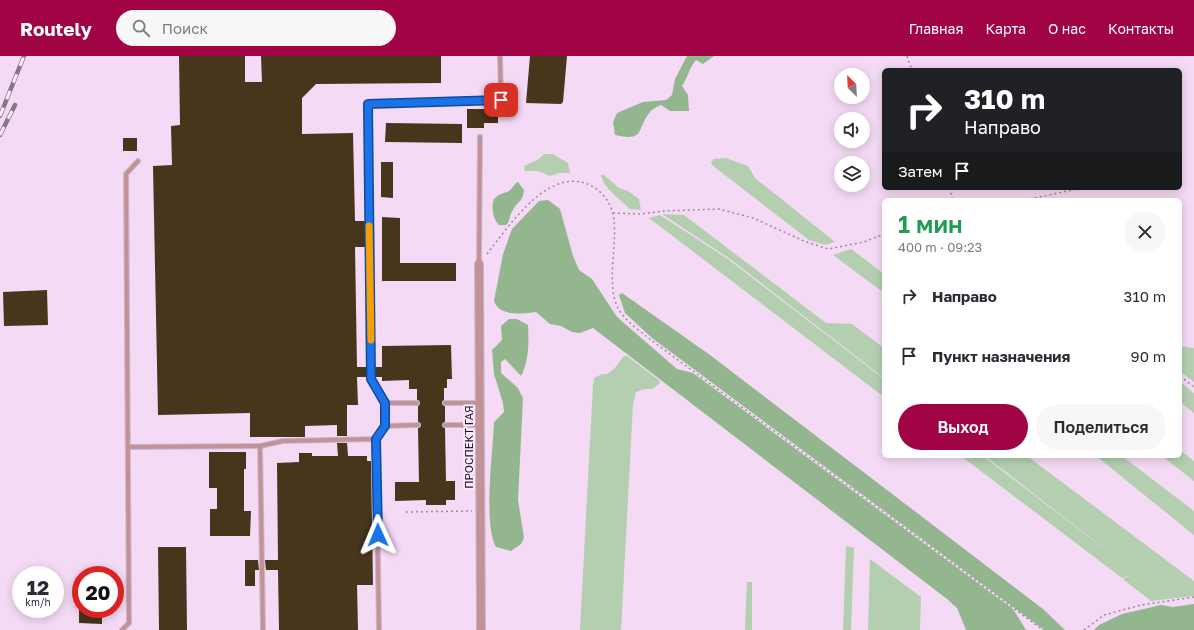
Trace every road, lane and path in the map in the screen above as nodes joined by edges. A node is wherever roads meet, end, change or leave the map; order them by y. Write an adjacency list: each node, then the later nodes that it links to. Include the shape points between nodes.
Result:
1 (500, 56): 13 (lane, via 501,100 368,104 371,379)
2 (907, 56): 3 (path)
3 (911, 68)
4 (480, 137): 10 (lane)
5 (138, 161): 23 (lane, via 126,174)
6 (1073, 190): 7 (path)
7 (1035, 198)
8 (613, 213): 9 (path, via 640,214 664,210 720,209 753,218 804,241 828,248 864,242); 10 (path, via 604,194 588,184 568,182 548,188 519,212); 31 (path, via 614,298 624,317 657,345)
9 (882, 235)
10 (479, 264): 16 (street, ПРОСПЕКТ ГАЯ)
11 (1182, 378): 12 (path)
12 (1194, 387)
13 (385, 403): 14 (lane); 19 (lane)
14 (418, 403)
15 (445, 403): 16 (lane)
16 (480, 403): 18 (street, ПРОСПЕКТ ГАЯ)
17 (445, 425): 18 (lane)
18 (480, 425): 24 (street, ПРОСПЕКТ ГАЯ)
19 (385, 426): 20 (lane); 21 (lane)
20 (418, 426)
21 (376, 439): 22 (lane, via 283,441); 29 (lane)
22 (260, 446): 23 (lane); 28 (lane)
23 (128, 447): 27 (lane, via 129,623)
24 (481, 511): 25 (path); 30 (street, ПРОСПЕКТ ГАЯ)
25 (406, 512)
26 (1194, 598): 32 (path, via 1140,605 1104,616)
27 (122, 630)
28 (263, 630)
29 (379, 630)
30 (481, 630)
31 (1043, 630)
32 (1084, 630)

